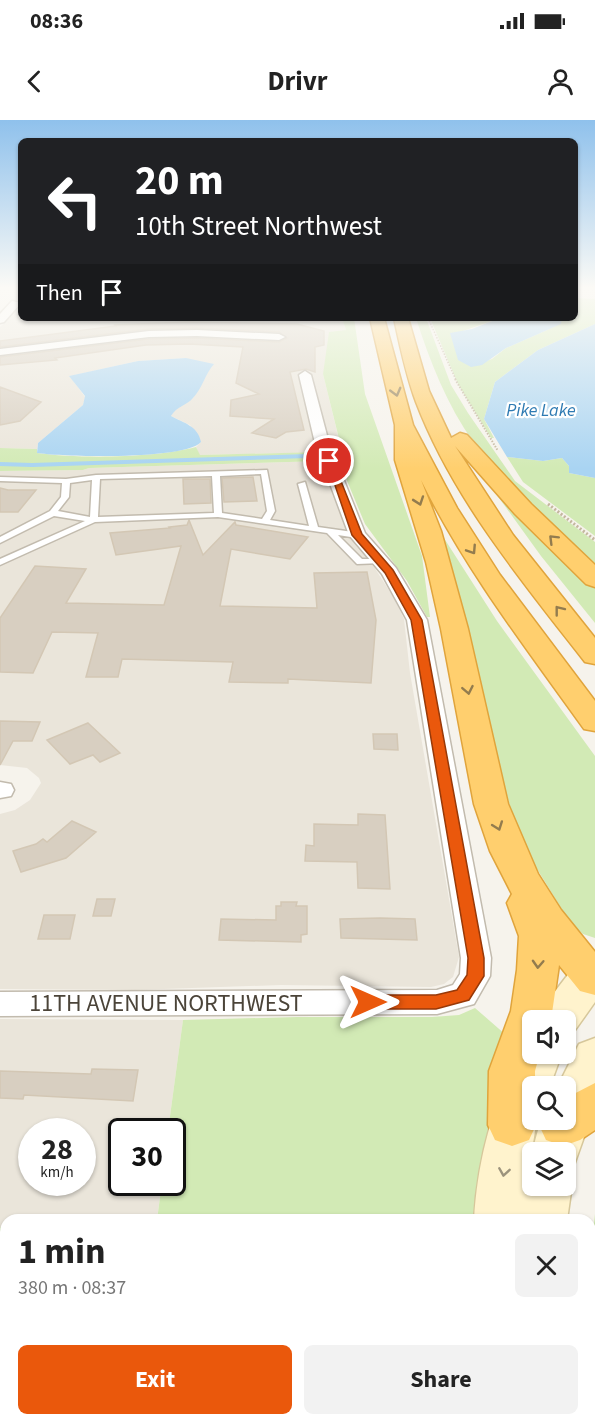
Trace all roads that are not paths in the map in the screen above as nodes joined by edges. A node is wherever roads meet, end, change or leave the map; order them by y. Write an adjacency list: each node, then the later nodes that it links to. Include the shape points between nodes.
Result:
1 (34, 348): 5 (street)
2 (385, 348): 7 (highway, one-way to 7)
3 (408, 348): 24 (highway, one-way to 3, via 530,573 463,477 426,405)
4 (412, 348): 23 (highway, one-way to 4, via 508,493 450,426 434,400)
5 (0, 352)
6 (305, 375): 19 (street, via 322,443)
7 (404, 424): 25 (highway, one-way to 25, via 466,542); 26 (highway, one-way to 26, via 404,453 456,633 491,805)
8 (216, 473): 9 (lane); 14 (lane); 16 (lane, via 264,472 272,511)
9 (96, 477): 11 (lane); 15 (lane)
10 (0, 479): 11 (lane)
11 (66, 481): 13 (lane, via 65,497)
12 (302, 484): 17 (lane)
13 (53, 513): 15 (lane); 20 (lane)
14 (218, 514): 15 (lane); 16 (lane)
15 (94, 520): 22 (lane)
16 (266, 520): 17 (lane)
17 (314, 528): 18 (lane)
18 (330, 530): 19 (lane); 21 (lane, via 360,562)
19 (357, 535): 21 (street)
20 (0, 540)
21 (380, 561): 28 (street, 11TH AVENUE NORTHWEST, via 417,620 476,958 475,976 463,995 436,1002)
22 (0, 562)
23 (595, 579)
24 (595, 656)
25 (595, 722)
26 (517, 867): 27 (highway, via 555,929); 33 (highway, one-way to 33, via 538,936 538,948 532,1011 512,1071)
27 (593, 974): 29 (street)
28 (0, 1004)
29 (566, 1010)
30 (595, 1057): 32 (street)
31 (536, 1064): 33 (street)
32 (576, 1106)
33 (512, 1125): 35 (street, one-way to 35)
34 (544, 1196): 36 (street)
35 (500, 1214)
36 (541, 1214)

